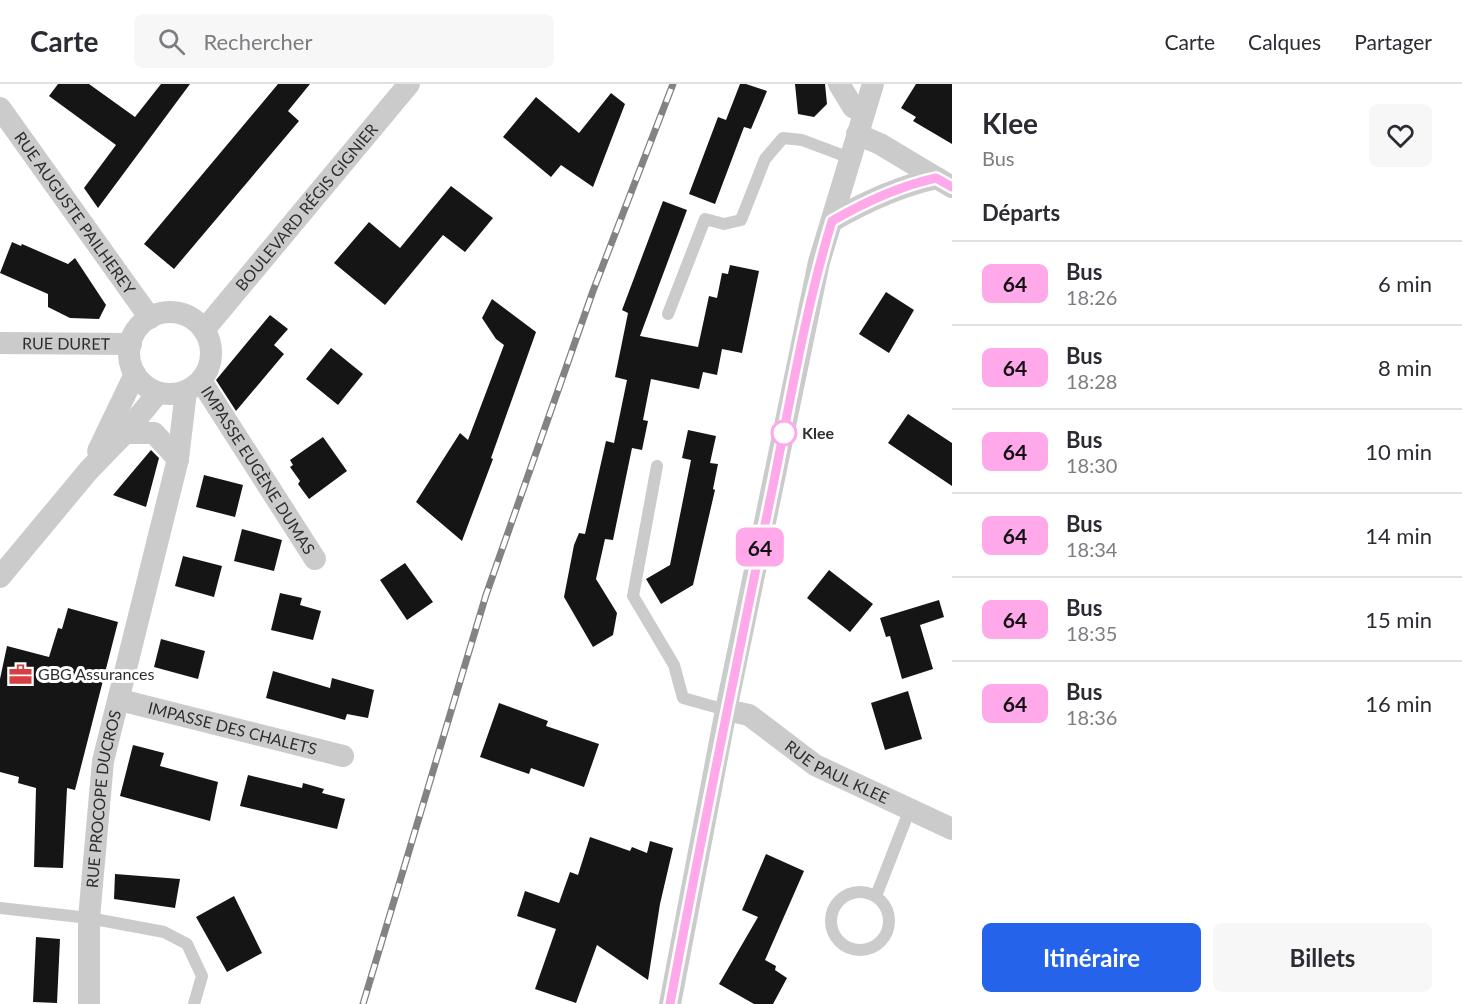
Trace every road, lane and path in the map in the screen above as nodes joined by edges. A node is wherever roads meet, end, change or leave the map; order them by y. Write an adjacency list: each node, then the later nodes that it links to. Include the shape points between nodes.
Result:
1 (409, 84): 11 (street, BOULEVARD RÉGIS GIGNIER)
2 (839, 84): 5 (street)
3 (873, 84): 5 (street)
4 (0, 108): 10 (street, RUE AUGUSTE PAILHEREY)
5 (860, 123): 6 (street); 7 (street, via 880,144)
6 (850, 158): 8 (street); 9 (lane, via 802,140 783,138 765,159 741,220 724,224 705,219)
7 (944, 182): 8 (street, via 919,182 865,202)
8 (832, 221): 24 (street, via 819,262)
9 (668, 314)
10 (150, 318): 11 (street, via 173,312 196,321); 13 (street, via 134,334)
11 (204, 330): 15 (street, via 212,356 208,369)
12 (0, 343): 13 (street, RUE DURET)
13 (131, 344): 14 (street, via 129,355)
14 (135, 374): 16 (street); 20 (street)
15 (193, 386): 16 (street, via 172,394); 18 (street, RUE PROCOPE DUCROS); 21 (street, IMPASSE EUGÈNE DUMAS)
16 (158, 393): 17 (street)
17 (124, 433): 18 (street, via 154,433); 20 (street)
18 (178, 459): 23 (street, RUE PROCOPE DUCROS)
19 (657, 466): 24 (lane, via 633,596 675,665 683,698)
20 (89, 470): 22 (street)
21 (315, 560)
22 (0, 577)
23 (120, 700): 25 (street, IMPASSE DES CHALETS); 30 (street, RUE PROCOPE DUCROS, via 104,761)
24 (726, 710): 26 (street, RUE PAUL KLEE, via 749,715 815,765); 33 (street)
25 (343, 756)
26 (910, 809): 27 (street, RUE PAUL KLEE); 28 (lane)
27 (952, 829)
28 (876, 896): 28 (lane, via 849,894 835,906 833,932 844,946 864,950 882,940 887,932 888,912)
29 (0, 908): 30 (lane)
30 (89, 918): 31 (street, RUE PROCOPE DUCROS); 32 (lane, via 164,932 187,944 202,976)
31 (89, 1004)
32 (194, 1004)
33 (670, 1004)

